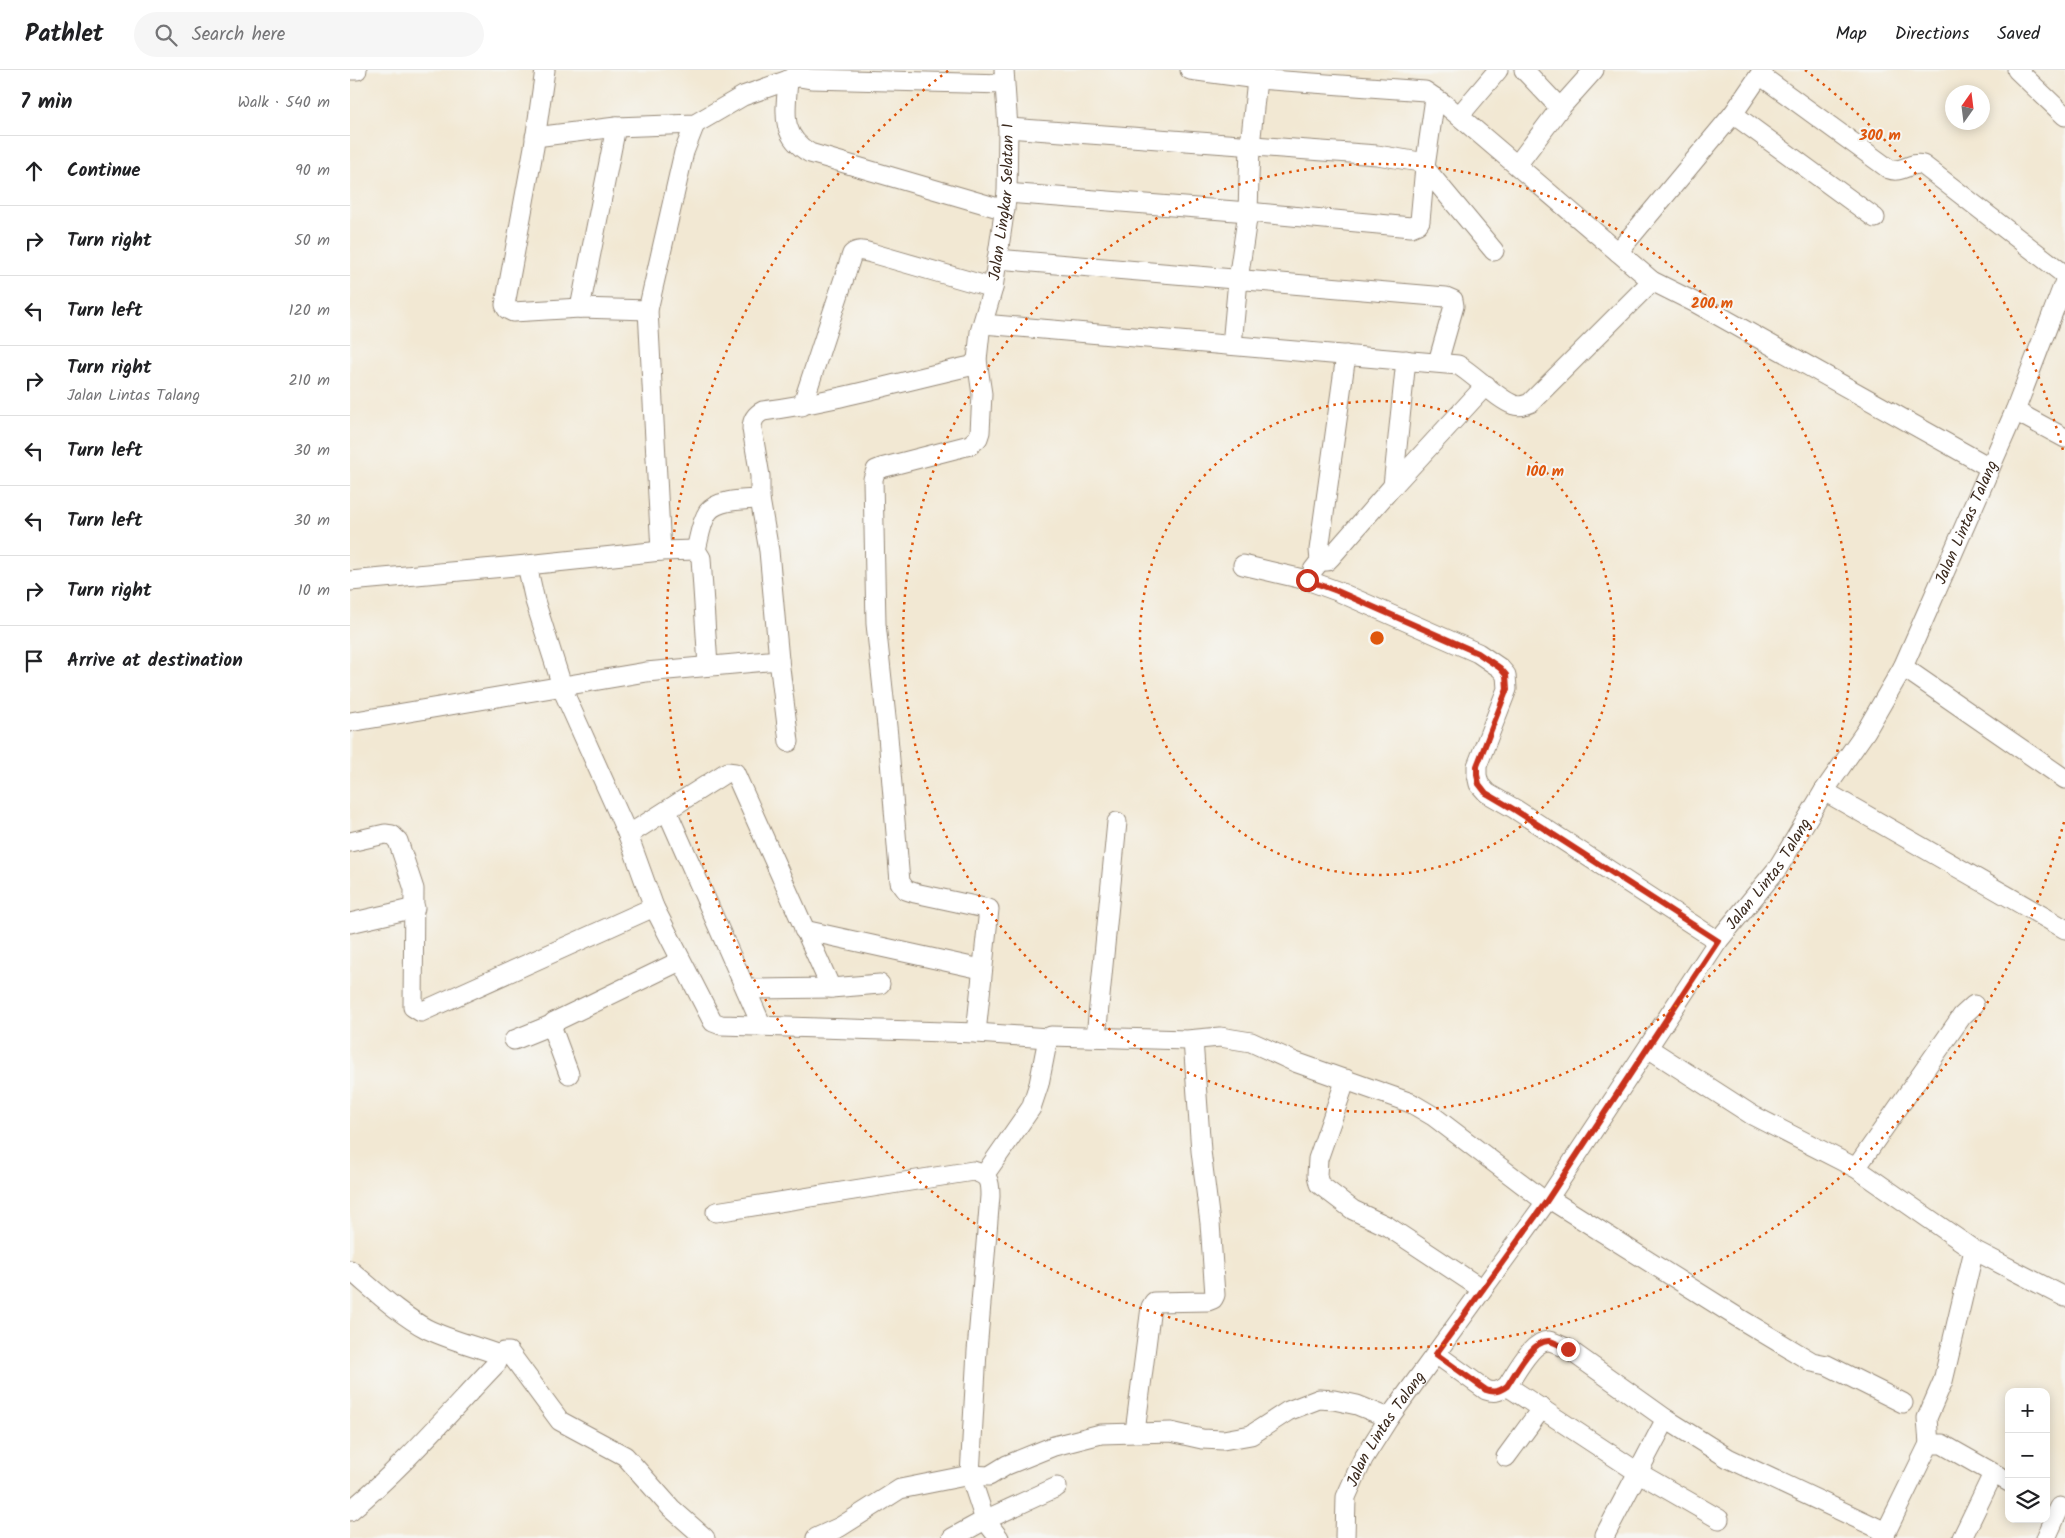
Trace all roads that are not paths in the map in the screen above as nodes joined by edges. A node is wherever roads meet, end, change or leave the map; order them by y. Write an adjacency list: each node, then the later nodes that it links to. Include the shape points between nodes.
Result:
1 (350, 70): 2 (street)
2 (357, 70)
3 (545, 70): 21 (street)
4 (1190, 70): 12 (street)
5 (1498, 70): 16 (street)
6 (1524, 70): 14 (street)
7 (1594, 70): 14 (street)
8 (2018, 70): 17 (street)
9 (1761, 72): 15 (street); 31 (street, via 1889,169 1895,172 1913,164 1923,165)
10 (794, 75): 11 (street, via 811,79); 18 (street, via 744,96); 25 (street, via 785,121 791,137 810,154)
11 (1004, 77): 20 (street, Jalan Lingkar Selatan I)
12 (1257, 79): 13 (street, via 1425,91); 22 (street)
13 (1435, 98): 16 (street); 24 (street)
14 (1560, 108): 23 (street)
15 (1733, 114): 27 (street); 29 (street)
16 (1459, 116): 23 (street)
17 (2065, 116)
18 (695, 124): 19 (street); 37 (street, via 684,152)
19 (616, 127): 21 (street); 36 (street)
20 (1008, 128): 22 (street); 25 (street, Jalan Lingkar Selatan I)
21 (536, 137): 36 (street, via 505,306 513,312)
22 (1250, 146): 24 (street, via 1377,155 1415,160); 26 (street)
23 (1517, 165): 29 (street)
24 (1425, 167): 26 (street, via 1420,221 1411,227); 28 (street)
25 (1006, 202): 26 (street); 30 (street, Jalan Lingkar Selatan I)
26 (1248, 212): 32 (street)
27 (1875, 218)
28 (1494, 251)
29 (1618, 252): 33 (street)
30 (997, 259): 32 (street); 35 (street, Jalan Lingkar Selatan I)
31 (2065, 275)
32 (1238, 280): 39 (street); 43 (street, via 1446,297 1453,300 1454,306)
33 (1652, 281): 44 (street, via 1530,403 1515,406); 48 (street)
34 (2065, 281): 46 (street, Jalan Lintas Talang)
35 (993, 288): 38 (street, Jalan Lingkar Selatan I); 45 (street, via 855,251)
36 (580, 308): 37 (street)
37 (648, 310): 52 (street)
38 (982, 328): 39 (street); 41 (street, Jalan Lingkar Selatan I)
39 (1232, 345): 40 (street)
40 (1346, 355): 42 (street); 53 (street)
41 (977, 360): 45 (street, via 972,366); 77 (street, Jalan Lingkar Selatan I, via 982,394 978,438 970,445 881,468 876,470 873,479 876,624 900,882 906,890 915,893 989,909)
42 (1406, 360): 43 (street); 49 (street)
43 (1438, 362): 44 (street, via 1458,365)
44 (1486, 385): 49 (street)
45 (802, 406): 50 (street, via 763,411 752,422)
46 (2015, 411): 47 (street); 48 (street, Jalan Lintas Talang)
47 (2065, 438)
48 (1990, 467): 60 (street, Jalan Lintas Talang)
49 (1393, 486): 53 (street, via 1331,557 1327,561)
50 (760, 499): 51 (street, via 715,506 708,512); 58 (street, via 769,551)
51 (696, 550): 52 (street); 59 (street, via 701,558)
52 (661, 551): 54 (street)
53 (1320, 560): 56 (street)
54 (527, 565): 57 (street); 61 (street)
55 (1243, 565): 56 (street)
56 (1307, 580): 75 (street, via 1478,653 1500,668 1506,675 1507,689 1477,766 1479,784 1486,793)
57 (350, 581)
58 (779, 660): 59 (street); 63 (street)
59 (708, 666): 61 (street, via 638,673)
60 (1903, 668): 64 (street); 65 (street, Jalan Lintas Talang, via 1866,731)
61 (562, 686): 62 (street); 68 (street)
62 (350, 722)
63 (789, 742)
64 (2063, 774)
65 (1824, 791): 73 (street); 75 (street, Jalan Lintas Talang, via 1777,868)
66 (667, 810): 68 (street); 74 (street, via 727,772 735,773); 80 (street)
67 (1117, 822): 85 (street)
68 (628, 835): 70 (street)
69 (350, 842): 71 (street, via 385,834 395,837 414,889)
70 (654, 907): 71 (street, via 421,1012 413,1008); 76 (street)
71 (414, 908): 72 (street)
72 (350, 923)
73 (2065, 929)
74 (804, 930): 77 (street); 79 (street)
75 (1718, 941): 89 (street, Jalan Lintas Talang)
76 (680, 961): 82 (street); 83 (street, via 713,1022)
77 (981, 969): 84 (street)
78 (880, 984): 79 (street)
79 (830, 988): 80 (street)
80 (746, 989): 83 (street)
81 (1974, 1005): 92 (street, via 1962,1016)
82 (552, 1025): 87 (street); 90 (street)
83 (762, 1026): 84 (street)
84 (976, 1033): 86 (street)
85 (1096, 1037): 86 (street, via 1060,1035); 88 (street)
86 (1048, 1038): 93 (street, via 1031,1108)
87 (514, 1040)
88 (1193, 1040): 91 (street, via 1220,1037 1252,1042 1295,1062); 107 (street, via 1214,1295 1208,1301 1158,1300 1151,1306)
89 (1648, 1048): 92 (street, via 1752,1115); 94 (street, Jalan Lintas Talang)
90 (569, 1074)
91 (1346, 1079): 94 (street, via 1411,1103 1433,1116); 98 (street, via 1318,1159 1316,1175 1320,1184 1353,1210 1387,1226)
92 (1856, 1168): 96 (street)
93 (985, 1174): 95 (street, via 973,1171); 111 (street, via 990,1181 990,1196)
94 (1547, 1200): 98 (street, Jalan Lintas Talang); 103 (street, via 1812,1362 1827,1365)
95 (716, 1212)
96 (1974, 1250): 99 (street); 108 (street, via 1943,1381 1927,1418)
97 (350, 1270): 101 (street, via 425,1328)
98 (1482, 1289): 100 (street, Jalan Lintas Talang)
99 (2064, 1294)
100 (1436, 1354): 102 (street, via 1486,1390 1493,1392); 105 (street, Jalan Lintas Talang)
101 (499, 1355): 115 (street, via 497,1363 423,1441); 120 (street, via 511,1353 560,1421 625,1456 671,1508)
102 (1507, 1386): 104 (street); 106 (street, via 1533,1348 1550,1341 1568,1349)
103 (1903, 1403)
104 (1542, 1408): 109 (street); 110 (street)
105 (1389, 1418): 107 (street, via 1357,1405 1319,1400 1288,1411 1251,1435 1223,1440 1202,1440 1171,1432); 124 (street, Jalan Lintas Talang, via 1363,1460 1346,1497)
106 (1666, 1419): 110 (street); 119 (street, via 1728,1458)
107 (1135, 1432): 111 (street, via 1101,1434 1073,1441 1007,1465 989,1476)
108 (1929, 1444): 112 (street, via 1942,1444); 119 (street)
109 (1506, 1457)
110 (1639, 1473): 116 (street); 118 (street)
111 (970, 1475): 117 (street); 121 (street, via 900,1489 840,1527)
112 (2001, 1478): 125 (street)
113 (1057, 1488): 117 (street)
114 (2057, 1506): 126 (street)
115 (350, 1511)
116 (1719, 1519)
117 (986, 1520): 122 (street); 123 (street)
118 (1604, 1534)
119 (1885, 1535)
120 (706, 1538)
121 (816, 1538)
122 (952, 1538)
123 (999, 1538)
124 (1345, 1538)
125 (1962, 1538)
126 (2046, 1538)

